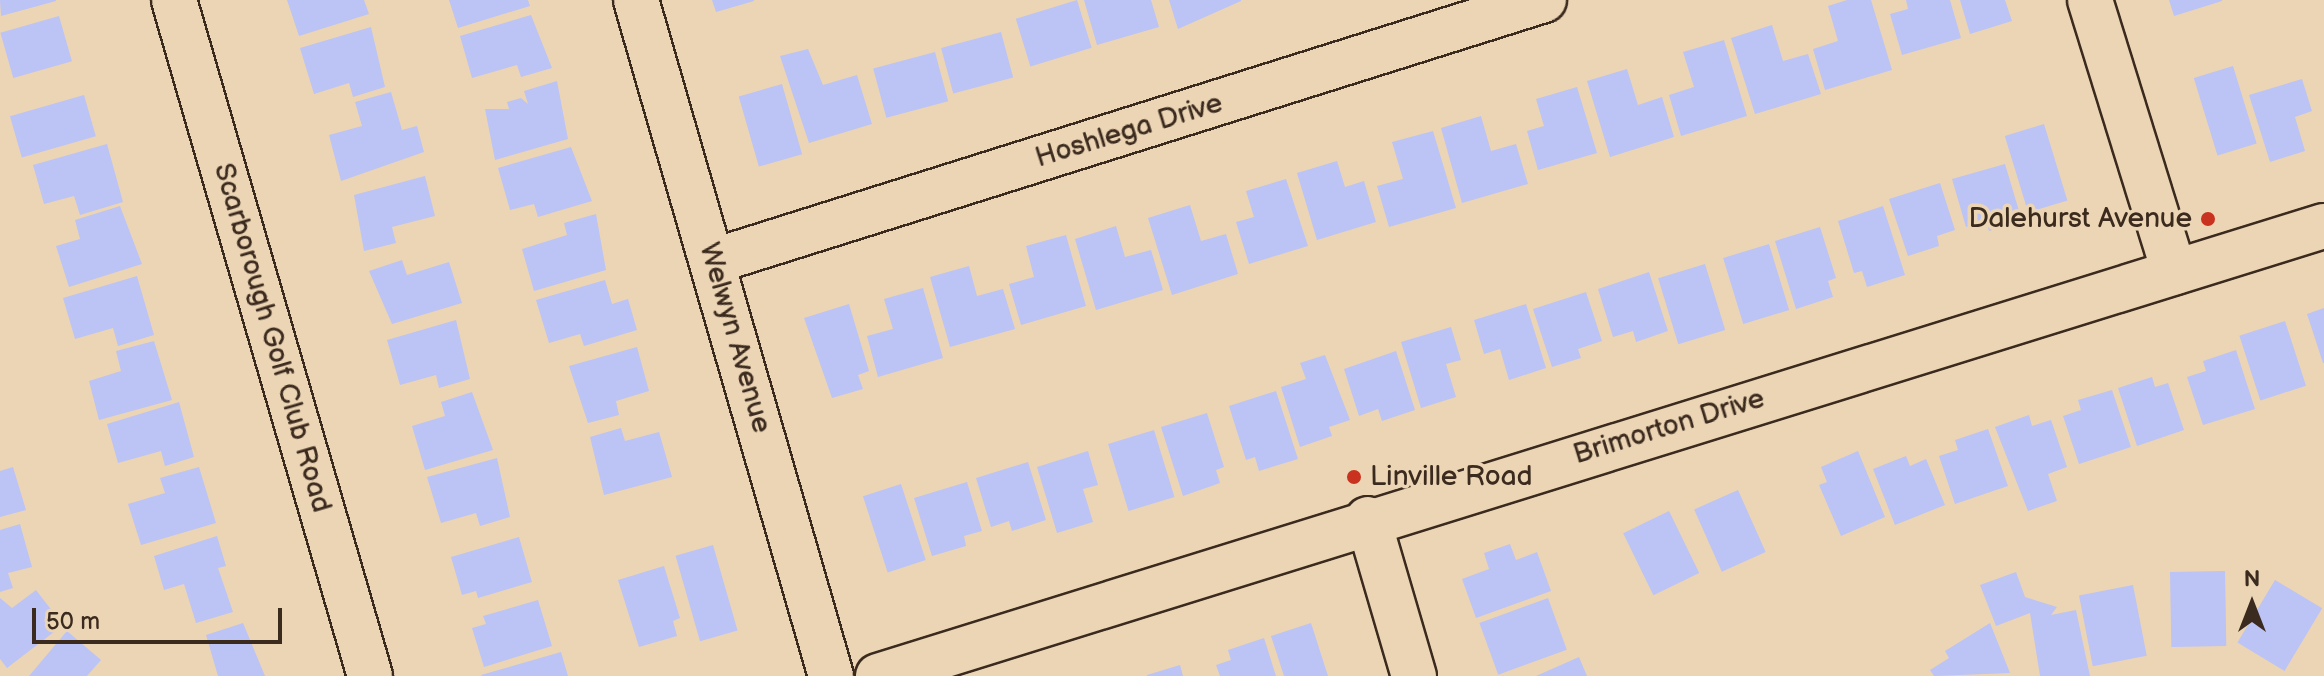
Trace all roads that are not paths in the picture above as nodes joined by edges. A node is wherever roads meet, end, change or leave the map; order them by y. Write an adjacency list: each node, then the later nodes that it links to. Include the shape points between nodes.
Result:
1 (174, 0): 9 (street, Scarborough Golf Club Road)
2 (636, 0): 6 (street, Welwyn Avenue)
3 (1544, 0): 6 (street, Hoshlega Drive)
4 (2090, 0): 7 (street)
5 (2324, 226): 7 (street, Brimorton Drive)
6 (714, 261): 10 (street, Welwyn Avenue)
7 (2174, 272): 8 (street, Brimorton Drive)
8 (1368, 519): 11 (street, Brimorton Drive); 12 (street)
9 (370, 676)
10 (831, 676)
11 (878, 676)
12 (1414, 676)

